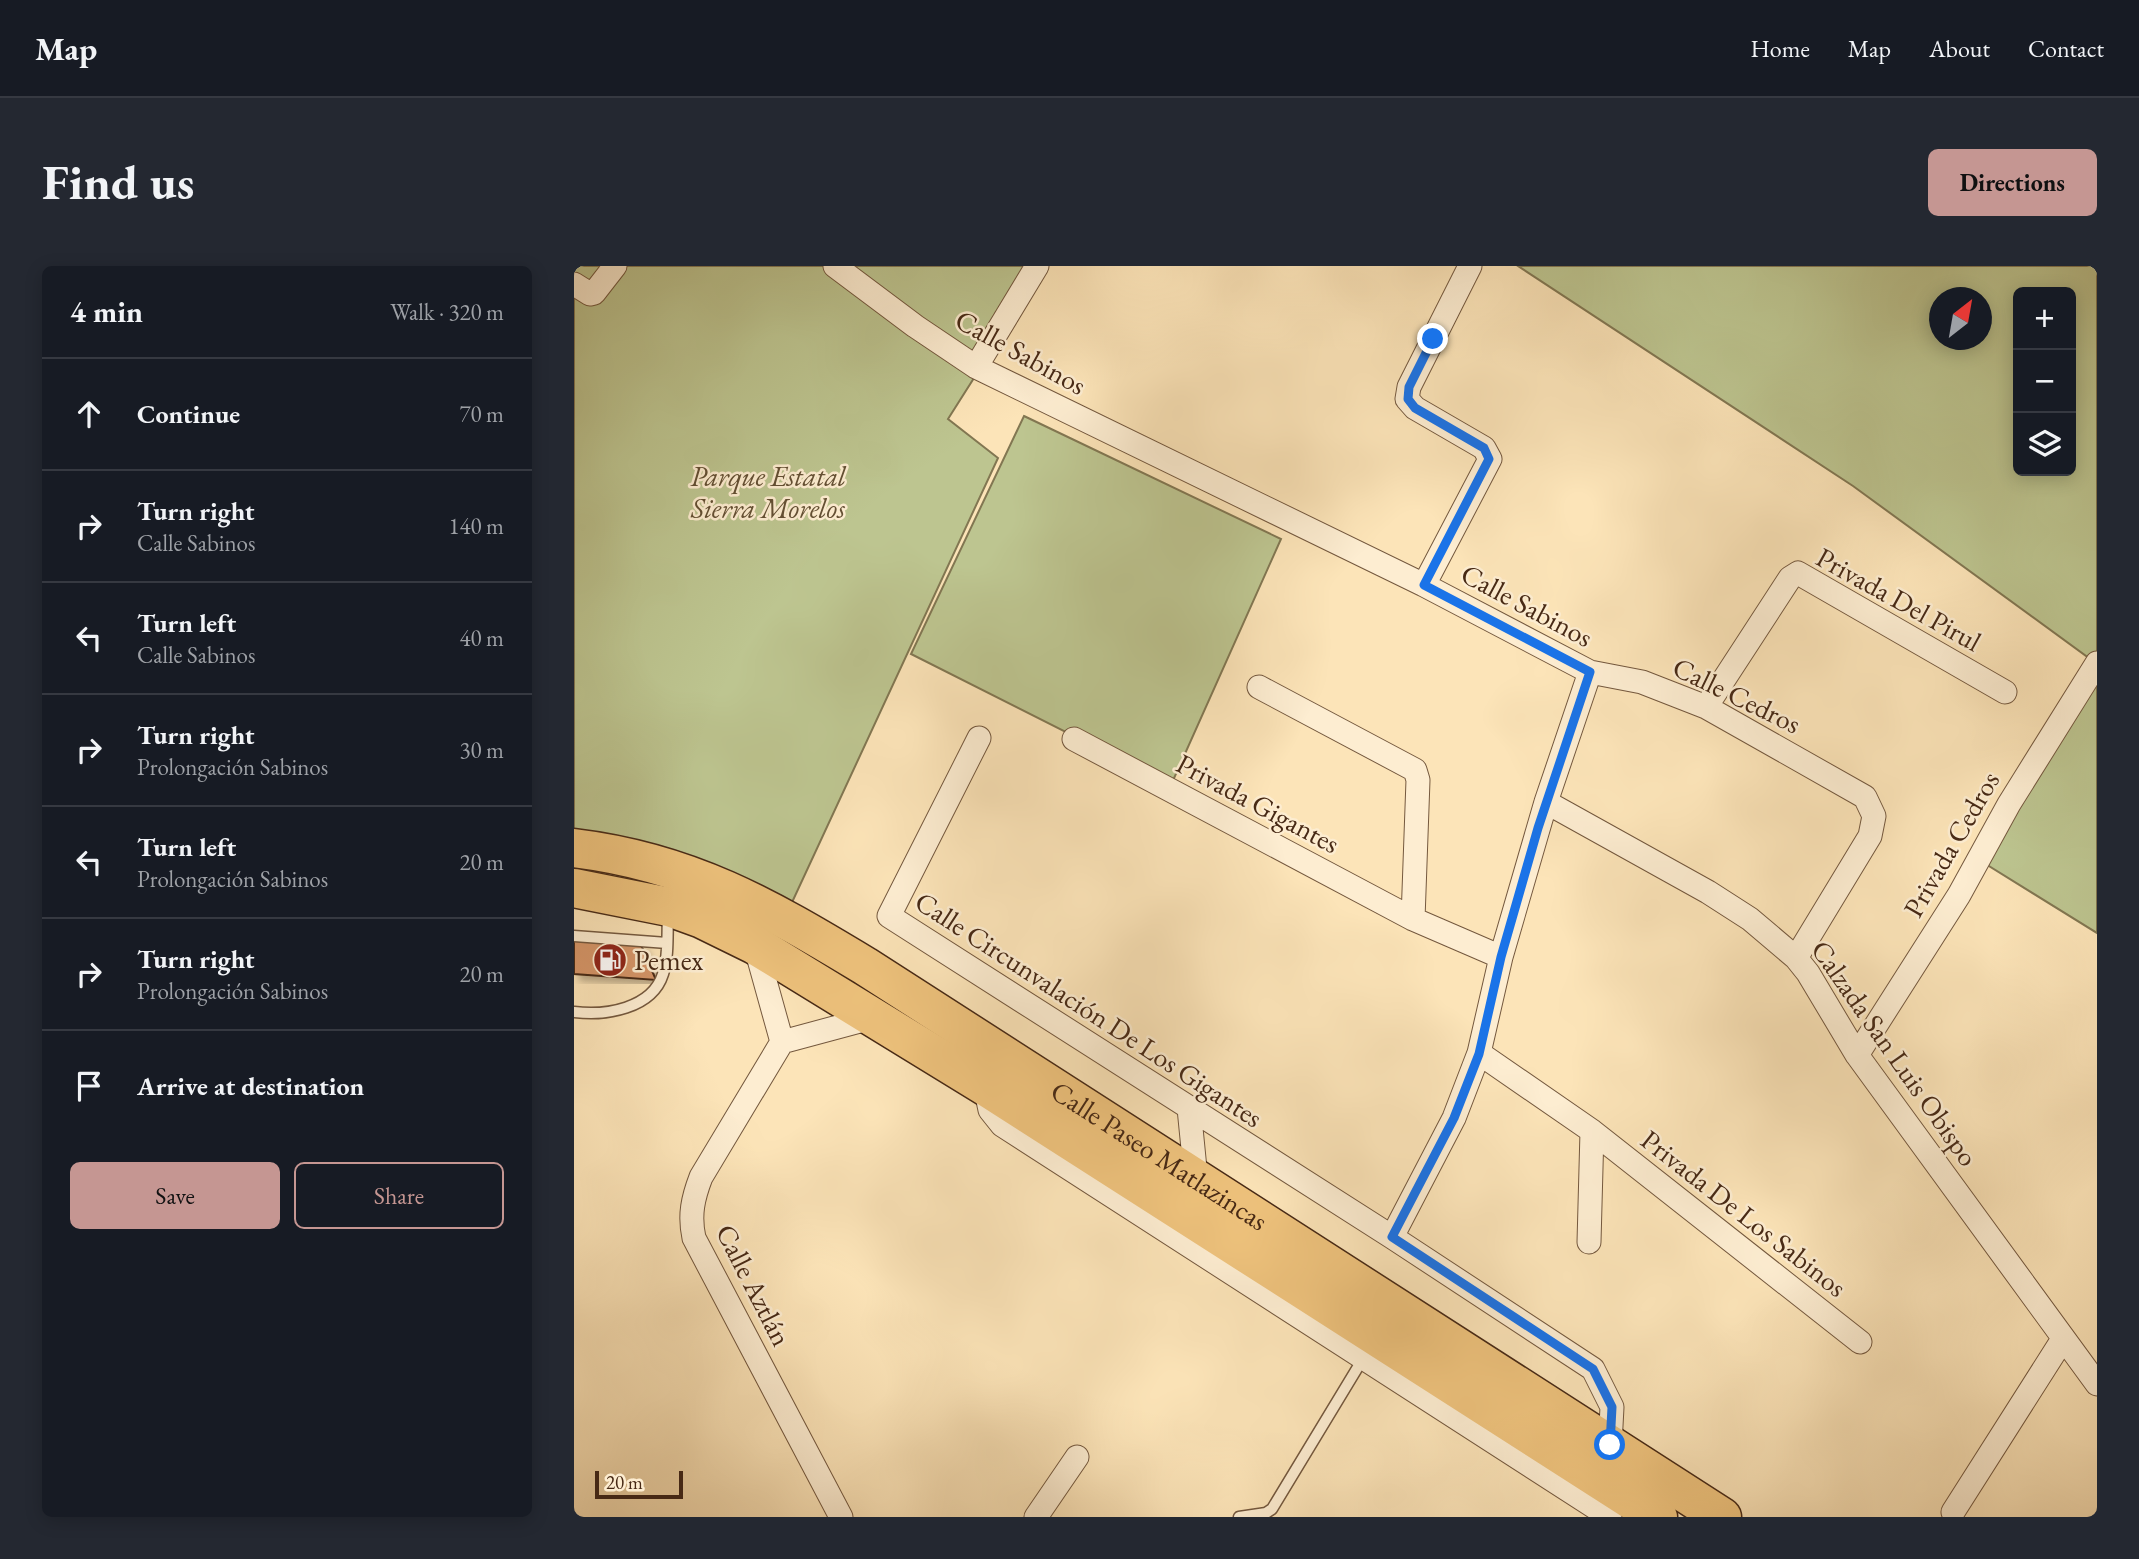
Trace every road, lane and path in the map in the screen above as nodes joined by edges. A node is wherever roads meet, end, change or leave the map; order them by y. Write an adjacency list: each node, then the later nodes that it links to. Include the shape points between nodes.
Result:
1 (615, 266): 5 (street, via 598,290 590,294)
2 (835, 266): 6 (street, Calle Sabinos)
3 (1037, 266): 6 (street)
4 (1470, 266): 7 (street, via 1409,387 1408,399 1415,408 1484,448 1489,459)
5 (579, 287)
6 (976, 367): 7 (street, Calle Sabinos)
7 (1424, 585): 9 (street, Calle Sabinos)
8 (2097, 663): 28 (street, Privada Cedros)
9 (1590, 672): 12 (street, Calle Cedros, via 1642,682); 15 (street, Calle Sabinos)
10 (1259, 687): 18 (street, via 1415,770)
11 (2005, 692): 12 (street, Privada Del Pirul, via 1798,573 1790,578)
12 (1706, 707): 23 (street, Calle Cedros, via 1852,789 1871,807 1870,836)
13 (979, 738): 30 (street, Calle Circunvalación De Los Gigantes, via 889,916)
14 (1074, 739): 18 (street, Privada Gigantes)
15 (1546, 802): 22 (street, Calle Sabinos); 23 (street, Calzada San Luis Obispo, via 1708,892 1750,919)
16 (574, 848): 32 (highway, Calle Paseo Matlazincas, via 682,871 788,919)
17 (574, 888): 19 (highway, Calle Paseo Matlazincas)
18 (1413, 919): 22 (street, Privada Gigantes)
19 (668, 925): 20 (lane); 21 (highway, Calle Paseo Matlazincas, via 702,919); 24 (lane, via 663,975 648,996 606,1013)
20 (574, 936)
21 (755, 945): 25 (highway, Calle Paseo Matlazincas); 26 (street)
22 (1501, 957): 27 (street, Calle Sabinos)
23 (1796, 958): 28 (street, Calzada San Luis Obispo)
24 (574, 1012)
25 (875, 1017): 26 (street); 29 (highway, Calle Paseo Matlazincas)
26 (782, 1042): 42 (street, Calle Aztlán, via 701,1177 690,1220 694,1238)
27 (1479, 1054): 31 (street, Privada De Los Sabinos); 33 (street, Calle Sabinos, via 1454,1118)
28 (1857, 1055): 35 (street, Calzada San Luis Obispo)
29 (985, 1086): 37 (street, via 990,1110 1002,1125); 46 (highway, Calle Paseo Matlazincas)
30 (1189, 1108): 32 (street); 33 (street, Calle Circunvalación De Los Gigantes)
31 (1592, 1131): 34 (street); 36 (street, Privada De Los Sabinos)
32 (1196, 1179): 39 (highway, Calle Paseo Matlazincas)
33 (1392, 1237): 39 (street, Calle Circunvalación De Los Gigantes, via 1593,1369 1612,1407)
34 (1589, 1242)
35 (2063, 1339): 38 (street, Calzada San Luis Obispo); 41 (street)
36 (1860, 1342)
37 (1364, 1357): 44 (lane, via 1272,1509); 45 (street)
38 (2097, 1384)
39 (1610, 1445): 47 (highway, Calle Paseo Matlazincas)
40 (1077, 1457): 43 (street)
41 (1953, 1512)
42 (841, 1517)
43 (1037, 1517)
44 (1239, 1517)
45 (1610, 1517)
46 (1658, 1517)
47 (1722, 1517)

